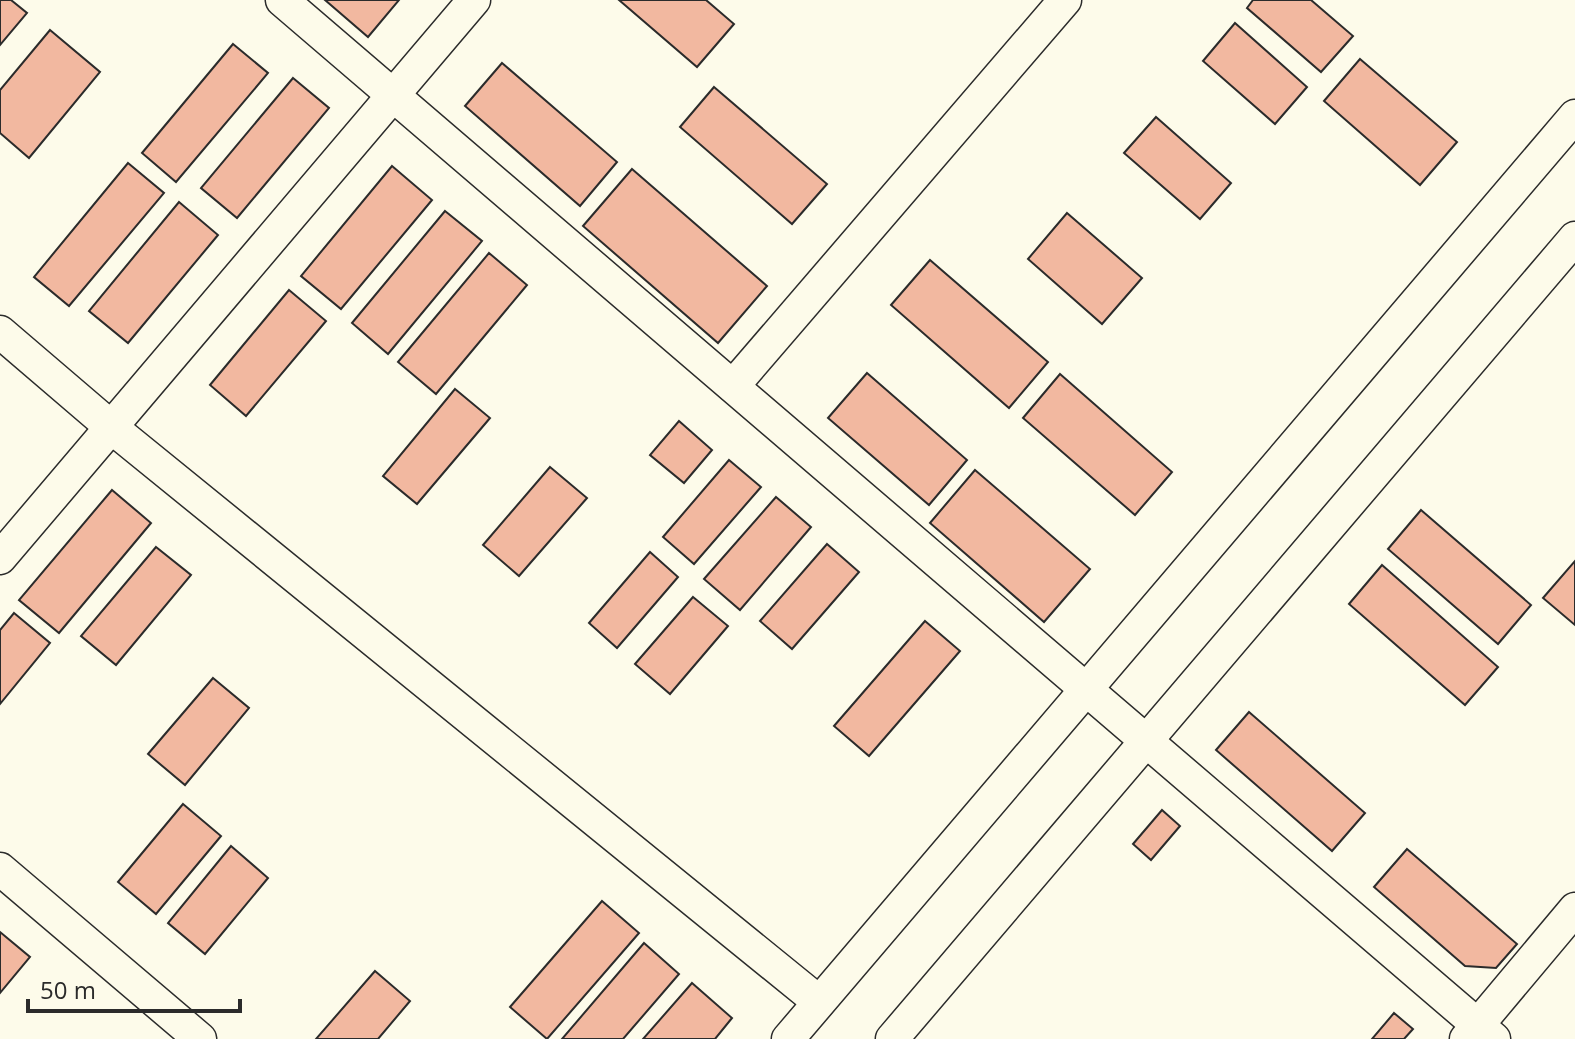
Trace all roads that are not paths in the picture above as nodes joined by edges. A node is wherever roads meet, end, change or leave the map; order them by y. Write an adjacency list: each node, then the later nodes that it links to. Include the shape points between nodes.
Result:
1 (282, 0): 4 (street)
2 (474, 0): 4 (street)
3 (1065, 0): 8 (street)
4 (393, 95): 8 (street); 9 (street)
5 (1575, 116): 11 (street)
6 (1575, 238): 12 (street)
7 (0, 332): 9 (street)
8 (733, 386): 11 (street)
9 (111, 427): 10 (street); 15 (street)
10 (0, 558)
11 (1086, 689): 12 (street); 15 (street)
12 (1147, 741): 16 (street); 19 (street)
13 (0, 869): 17 (street)
14 (1575, 909): 16 (street)
15 (819, 1002): 18 (street)
16 (1479, 1034)
17 (200, 1039)
18 (788, 1039)
19 (892, 1039)

